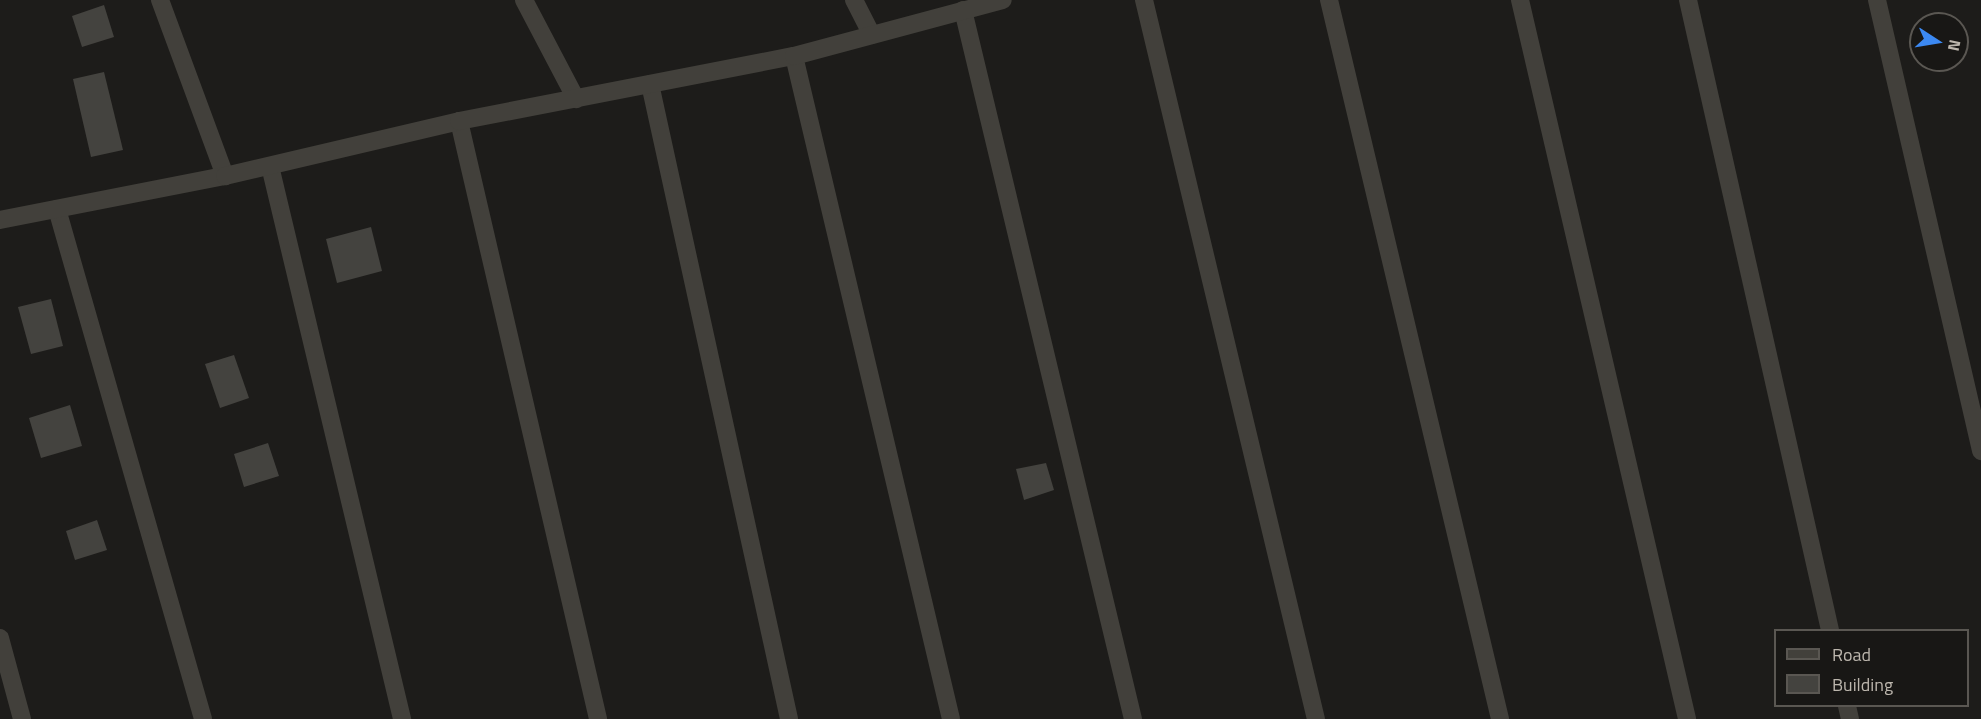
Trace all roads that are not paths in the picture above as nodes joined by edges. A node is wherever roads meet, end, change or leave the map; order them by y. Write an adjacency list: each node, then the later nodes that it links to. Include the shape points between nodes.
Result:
1 (160, 0): 17 (street)
2 (524, 0): 14 (street)
3 (854, 0): 11 (street)
4 (1003, 0): 10 (street)
5 (1144, 0): 30 (street)
6 (1329, 0): 31 (street)
7 (1521, 0): 32 (street)
8 (1688, 0): 21 (street)
9 (1877, 0): 20 (street)
10 (963, 10): 11 (street); 29 (street)
11 (872, 35): 12 (street)
12 (794, 56): 13 (street); 28 (street)
13 (650, 84): 14 (street); 27 (street)
14 (576, 99): 15 (street)
15 (459, 121): 16 (street); 26 (street)
16 (270, 166): 17 (street); 25 (street)
17 (225, 176): 18 (street)
18 (57, 209): 19 (street); 24 (street)
19 (0, 220)
20 (1981, 451)
21 (1830, 629)
22 (0, 638): 23 (street)
23 (22, 719)
24 (203, 719)
25 (402, 719)
26 (598, 719)
27 (789, 719)
28 (951, 719)
29 (1133, 719)
30 (1316, 719)
31 (1500, 719)
32 (1687, 719)

